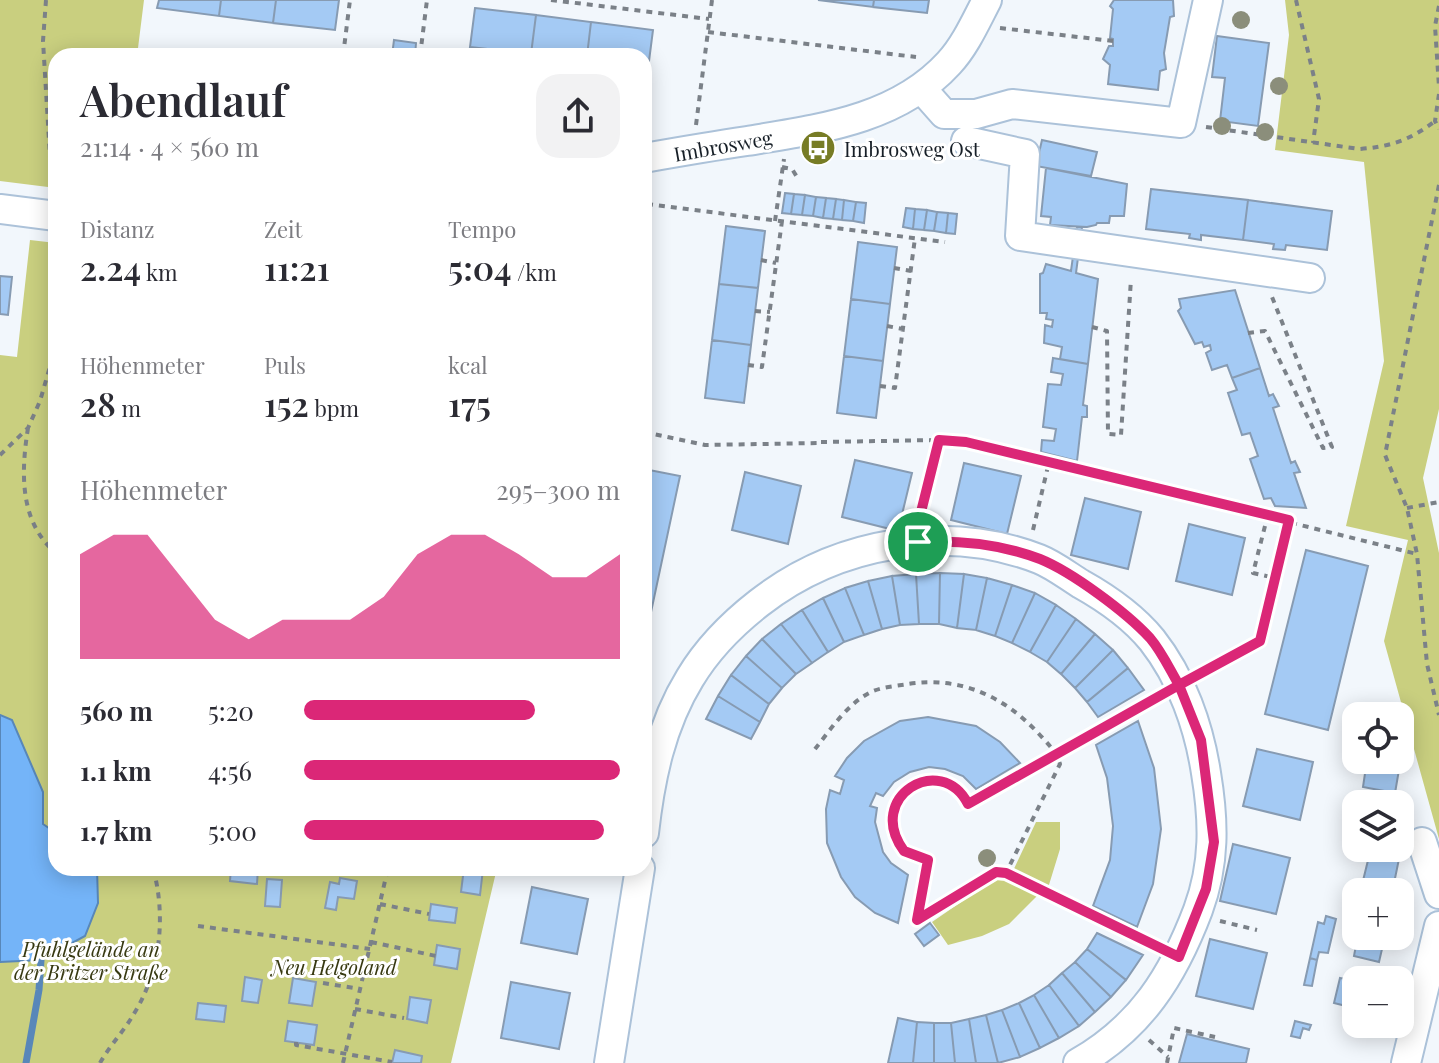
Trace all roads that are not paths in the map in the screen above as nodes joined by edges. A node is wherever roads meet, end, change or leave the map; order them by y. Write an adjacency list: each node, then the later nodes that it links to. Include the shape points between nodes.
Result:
1 (987, 0): 3 (street, Imbrosweg, via 950,62)
2 (1208, 0): 3 (street, via 1181,123 1012,104 976,114 944,114)
3 (921, 88): 5 (street, Imbrosweg, via 853,121)
4 (966, 141): 8 (street, via 1025,154 1020,236)
5 (652, 168)
6 (48, 205): 7 (street)
7 (0, 209)
8 (1310, 278)
9 (652, 788): 15 (street, via 661,738 690,678 729,627 783,584 850,553 918,542 976,543 1041,559 1096,592 1152,640 1179,685 1201,740 1214,842 1206,889 1179,957 1151,1002 1099,1051)
10 (1422, 842): 12 (street)
11 (639, 876): 14 (street)
12 (1439, 894)
13 (1439, 926): 16 (street)
14 (609, 1063)
15 (1078, 1063)
16 (1406, 1063)

